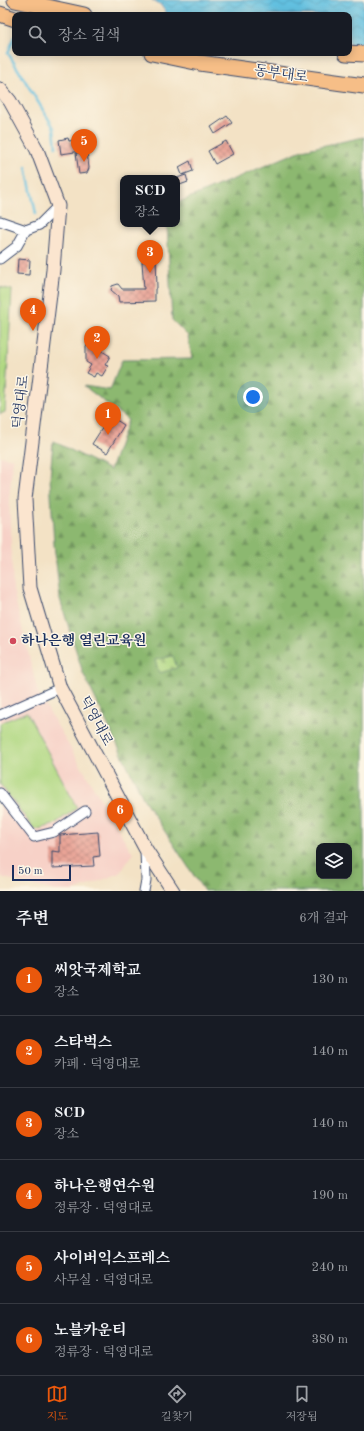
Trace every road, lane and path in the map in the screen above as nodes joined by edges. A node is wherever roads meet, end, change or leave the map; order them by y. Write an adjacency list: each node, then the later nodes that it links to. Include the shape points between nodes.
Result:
1 (15, 0): 2 (highway)
2 (70, 12)
3 (0, 14): 4 (highway)
4 (12, 18)
5 (352, 53): 6 (highway)
6 (364, 54)
7 (166, 56): 8 (highway, 동부대로)
8 (364, 86)
9 (0, 89): 10 (main road, 덕영대로, via 10,101 36,150)
10 (58, 206): 12 (street, via 39,225); 14 (main road, 덕영대로, via 53,270 25,498 30,588)
11 (0, 221): 12 (street)
12 (26, 230): 13 (street, via 17,246)
13 (0, 259)
14 (60, 688): 15 (street); 18 (main road, 덕영대로)
15 (0, 715)
16 (0, 793): 17 (street, via 34,837 54,832)
17 (85, 811)
18 (145, 848): 19 (street); 20 (main road, 덕영대로)
19 (144, 891)
20 (173, 891)

